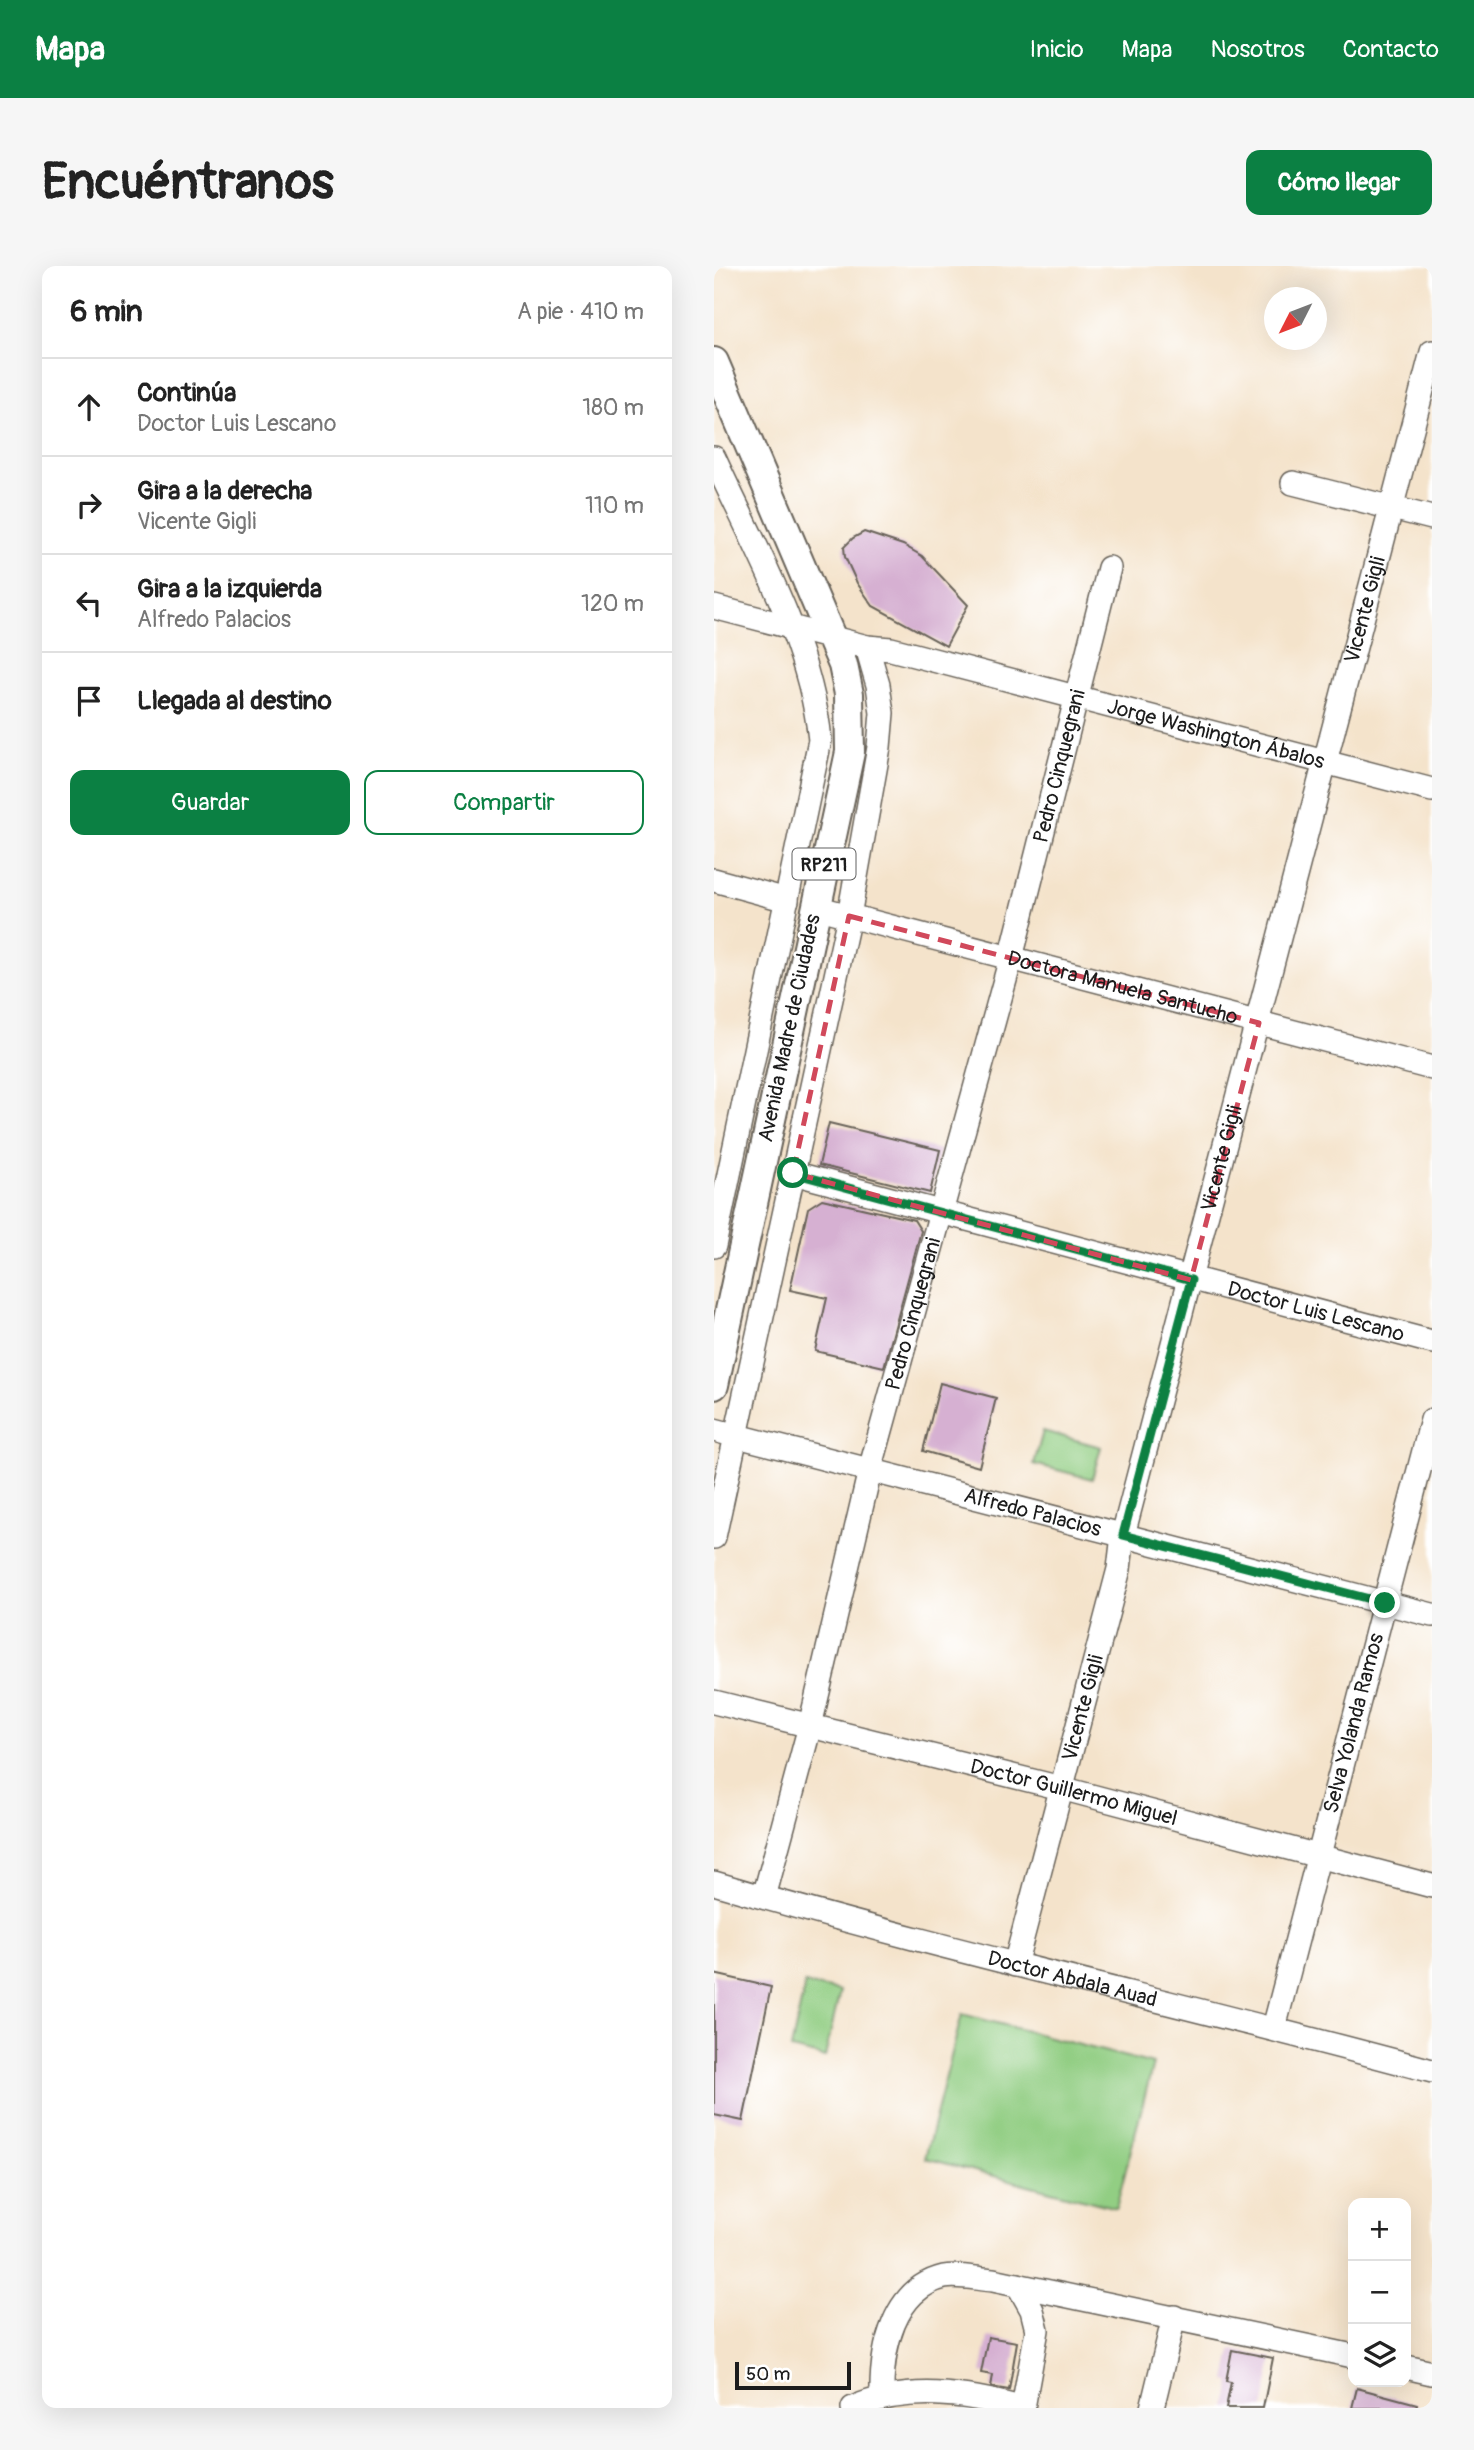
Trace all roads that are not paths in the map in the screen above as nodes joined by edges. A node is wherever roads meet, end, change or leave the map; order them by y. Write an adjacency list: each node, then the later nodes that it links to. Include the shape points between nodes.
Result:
1 (1432, 352): 5 (street, Vicente Gigli)
2 (714, 362): 10 (main road, Avenida Madre de Ciudades / RP211)
3 (714, 458): 9 (street)
4 (1293, 483): 5 (street)
5 (1392, 508): 6 (street); 13 (street, Vicente Gigli)
6 (1432, 518)
7 (1109, 568): 12 (street, Pedro Cinquegrani)
8 (714, 607): 9 (street, Jorge Washington Ábalos)
9 (791, 628): 10 (street, Jorge Washington Ábalos); 16 (street, via 811,685 820,740)
10 (831, 637): 11 (street, Jorge Washington Ábalos); 17 (main road, Avenida Madre de Ciudades / RP211, via 843,665 852,730)
11 (866, 647): 12 (street, Jorge Washington Ábalos, via 891,649); 18 (street, via 878,685 879,747)
12 (1076, 698): 13 (street, Jorge Washington Ábalos); 19 (street, Pedro Cinquegrani)
13 (1325, 762): 14 (street, Jorge Washington Ábalos); 20 (street, Vicente Gigli)
14 (1432, 790)
15 (714, 880): 16 (street)
16 (787, 900): 22 (street)
17 (815, 907): 18 (street, Doctora Manuela Santucho); 28 (main road, Avenida Madre de Ciudades / RP211)
18 (849, 916): 19 (street, Doctora Manuela Santucho); 23 (street)
19 (1011, 958): 20 (street, Doctora Manuela Santucho); 24 (street, Pedro Cinquegrani)
20 (1259, 1023): 21 (street, Doctora Manuela Santucho); 26 (street, Vicente Gigli)
21 (1432, 1068)
22 (723, 1155): 25 (street)
23 (793, 1173): 24 (street, Doctor Luis Lescano); 30 (street)
24 (940, 1212): 26 (street, Doctor Luis Lescano); 31 (street, Pedro Cinquegrani)
25 (714, 1246)
26 (1191, 1280): 27 (street, Doctor Luis Lescano); 32 (street, Vicente Gigli)
27 (1432, 1342)
28 (714, 1385)
29 (1432, 1420): 34 (street, Selva Yolanda Ramos)
30 (725, 1432): 31 (street, Alfredo Palacios); 33 (street)
31 (870, 1470): 32 (street, Alfredo Palacios); 37 (street, Pedro Cinquegrani)
32 (1123, 1535): 34 (street, Alfredo Palacios); 38 (street, Vicente Gigli, via 1119,1569)
33 (714, 1537)
34 (1385, 1603): 35 (street, Alfredo Palacios); 39 (street, Selva Yolanda Ramos)
35 (1432, 1615)
36 (714, 1702): 37 (street, Doctor Guillermo Miguel)
37 (810, 1726): 38 (street, Doctor Guillermo Miguel); 42 (street, Pedro Cinquegrani)
38 (1061, 1788): 39 (street, Doctor Guillermo Miguel); 43 (street, Vicente Gigli)
39 (1319, 1856): 41 (street, Doctor Guillermo Miguel); 44 (street, Selva Yolanda Ramos)
40 (714, 1883): 42 (street, Doctor Abdala Auad)
41 (1432, 1886)
42 (764, 1898): 43 (street, Doctor Abdala Auad)
43 (1015, 1965): 44 (street, Doctor Abdala Auad)
44 (1275, 2028): 45 (street, Doctor Abdala Auad)
45 (1432, 2071)
46 (1018, 2285): 47 (street); 51 (street, via 946,2276 917,2288 898,2311 886,2348); 53 (street, via 1037,2330)
47 (1174, 2317): 48 (street); 54 (street)
48 (1348, 2355)
49 (1411, 2368): 50 (street)
50 (1432, 2373)
51 (883, 2396): 52 (street); 53 (street, via 929,2391)
52 (853, 2408)
53 (1021, 2408)
54 (1152, 2408)

